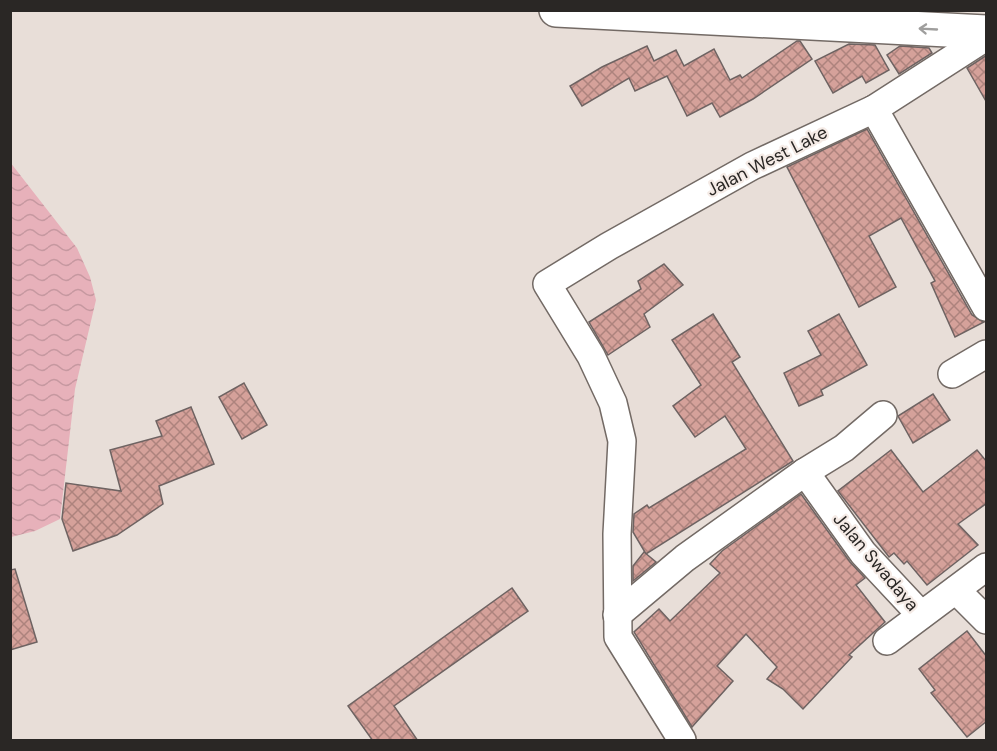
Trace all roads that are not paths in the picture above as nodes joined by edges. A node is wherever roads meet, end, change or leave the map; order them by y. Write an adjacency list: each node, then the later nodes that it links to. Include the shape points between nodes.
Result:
1 (556, 10): 2 (street, one-way to 1)
2 (987, 32)
3 (987, 37): 4 (street, Jalan West Lake)
4 (874, 109): 5 (street); 12 (street, Jalan West Lake, via 752,166 547,284 604,384 622,441)
5 (987, 307)
6 (987, 354): 7 (street)
7 (952, 374)
8 (883, 415): 9 (street, via 844,448)
9 (805, 472): 12 (street, via 685,558); 13 (street, Jalan Swadaya, via 863,553)
10 (987, 567): 11 (street, Jalan Swadaya)
11 (956, 590): 13 (street, Jalan Swadaya); 14 (street)
12 (617, 615): 16 (street, via 618,637)
13 (921, 615): 15 (street)
14 (987, 621)
15 (887, 641)
16 (682, 741)

